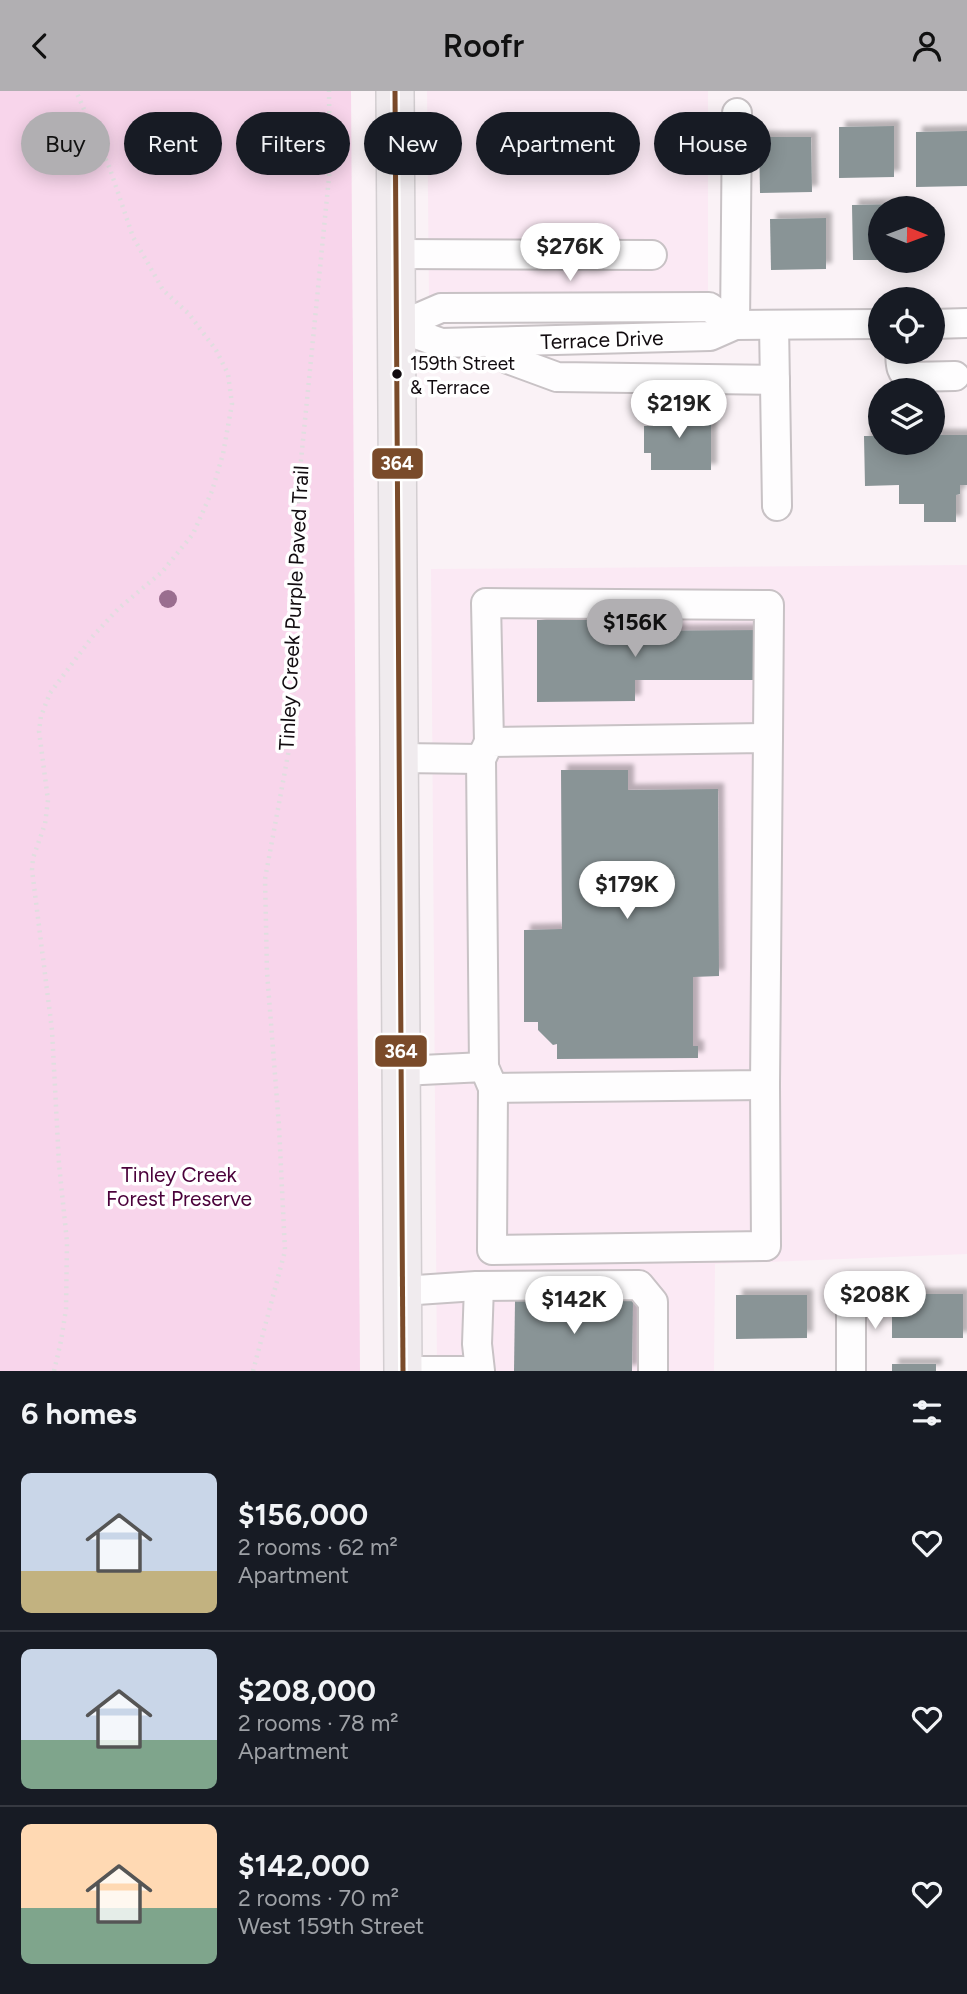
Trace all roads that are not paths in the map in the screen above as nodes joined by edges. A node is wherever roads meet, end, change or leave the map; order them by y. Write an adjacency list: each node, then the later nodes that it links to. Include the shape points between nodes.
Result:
1 (395, 91): 3 (main road)
2 (737, 175): 8 (street)
3 (396, 254): 4 (street); 10 (main road)
4 (652, 255)
5 (967, 323): 7 (street)
6 (868, 324): 9 (street, Terrace Drive)
7 (945, 324)
8 (736, 325): 9 (street, Terrace Drive); 10 (street, Terrace Drive, via 709,307 598,307 441,308); 11 (street, Terrace Drive, via 710,337)
9 (774, 325): 14 (street)
10 (397, 327): 11 (street, Terrace Drive, via 441,343); 18 (main road)
11 (492, 343): 14 (street, via 508,359 557,377)
12 (902, 364): 13 (street, via 909,377)
13 (955, 376)
14 (775, 380): 15 (street)
15 (777, 506)
16 (768, 738): 17 (street); 17 (street, via 768,605 486,603); 21 (street)
17 (485, 750): 18 (street); 20 (street)
18 (399, 758): 19 (main road)
19 (401, 1071): 20 (street); 23 (main road)
20 (489, 1077): 21 (street); 21 (street, via 492,1250 766,1246)
21 (765, 1085)
22 (479, 1286): 23 (street); 27 (street); 28 (street, via 639,1286 653,1302)
23 (402, 1291): 25 (main road)
24 (851, 1291): 29 (street)
25 (402, 1371): 26 (street)
26 (463, 1371)
27 (480, 1371)
28 (653, 1371)
29 (851, 1371)

